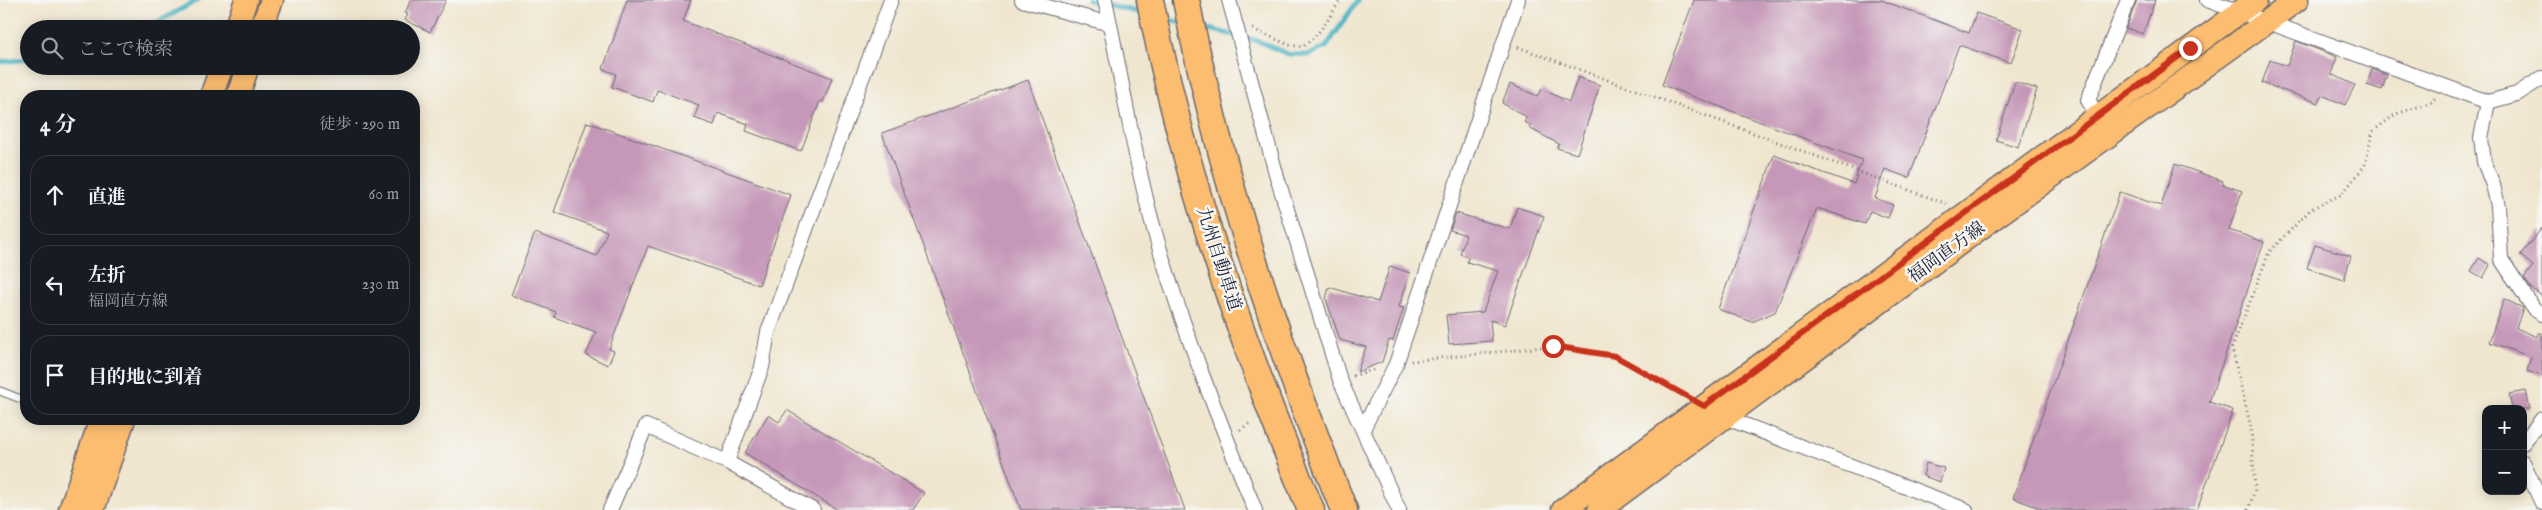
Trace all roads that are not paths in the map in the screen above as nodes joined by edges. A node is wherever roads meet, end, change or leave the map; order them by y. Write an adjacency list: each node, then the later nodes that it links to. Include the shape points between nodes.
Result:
1 (246, 0): 14 (main road)
2 (272, 0): 15 (main road)
3 (890, 0): 34 (street, via 768,332 762,367)
4 (1022, 0): 17 (street)
5 (1105, 0): 17 (street)
6 (1150, 0): 42 (highway, 九州自動車道, via 1182,142 1217,262)
7 (1186, 0): 43 (highway, 九州自動車道, via 1216,134 1249,252 1281,348)
8 (1229, 0): 32 (street, via 1277,177 1340,380)
9 (1518, 0): 32 (street, via 1396,364)
10 (2128, 0): 24 (street, via 2088,100)
11 (2207, 0): 13 (street)
12 (2297, 0): 16 (main road, 福岡直方線)
13 (2247, 6): 16 (street); 24 (main road, 福岡直方線)
14 (239, 20)
15 (264, 20)
16 (2265, 21): 23 (street); 28 (main road, 福岡直方線)
17 (1110, 24): 41 (street, via 1152,222 1210,396)
18 (219, 75): 21 (main road)
19 (245, 75): 22 (main road)
20 (2542, 78): 23 (street, via 2516,94)
21 (213, 90)
22 (240, 90)
23 (2488, 102): 25 (street, via 2481,138 2484,162 2494,185 2498,206 2501,259 2534,308)
24 (2098, 116): 45 (main road, 福岡直方線)
25 (2542, 314)
26 (0, 391): 27 (lane)
27 (20, 399)
28 (1724, 417): 46 (main road, 福岡直方線); 47 (street)
29 (2542, 419): 33 (street)
30 (94, 425): 37 (main road)
31 (122, 425): 38 (main road)
32 (1363, 429): 44 (street)
33 (2527, 438)
34 (727, 462): 39 (street, via 646,426); 40 (street)
35 (2527, 471): 36 (street)
36 (2542, 503): 48 (street)
37 (70, 510)
38 (93, 510)
39 (610, 510)
40 (813, 510)
41 (1255, 510)
42 (1311, 510)
43 (1344, 510)
44 (1399, 510)
45 (1563, 510)
46 (1599, 510)
47 (1966, 510)
48 (2534, 510)

